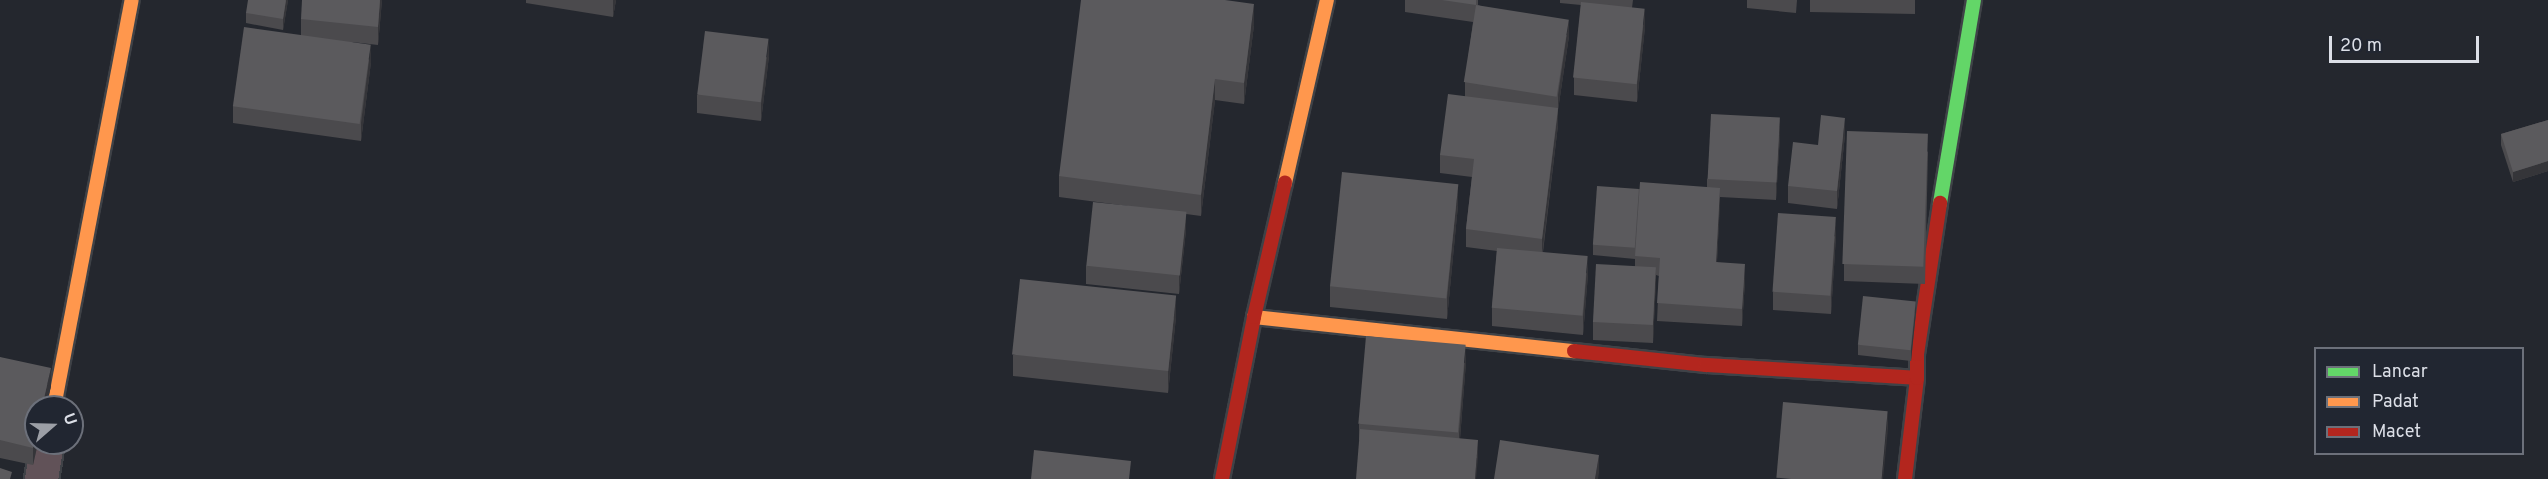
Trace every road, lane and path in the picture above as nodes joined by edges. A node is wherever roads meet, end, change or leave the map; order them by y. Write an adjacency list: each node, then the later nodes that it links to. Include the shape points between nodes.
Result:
1 (132, 0): 6 (street)
2 (1327, 0): 4 (street)
3 (1974, 0): 5 (street, via 1941,194 1917,354)
4 (1254, 317): 5 (street, via 1706,365); 9 (street)
5 (1917, 378): 10 (street)
6 (56, 395)
7 (45, 455): 8 (street)
8 (41, 479)
9 (1222, 479)
10 (1905, 479)

